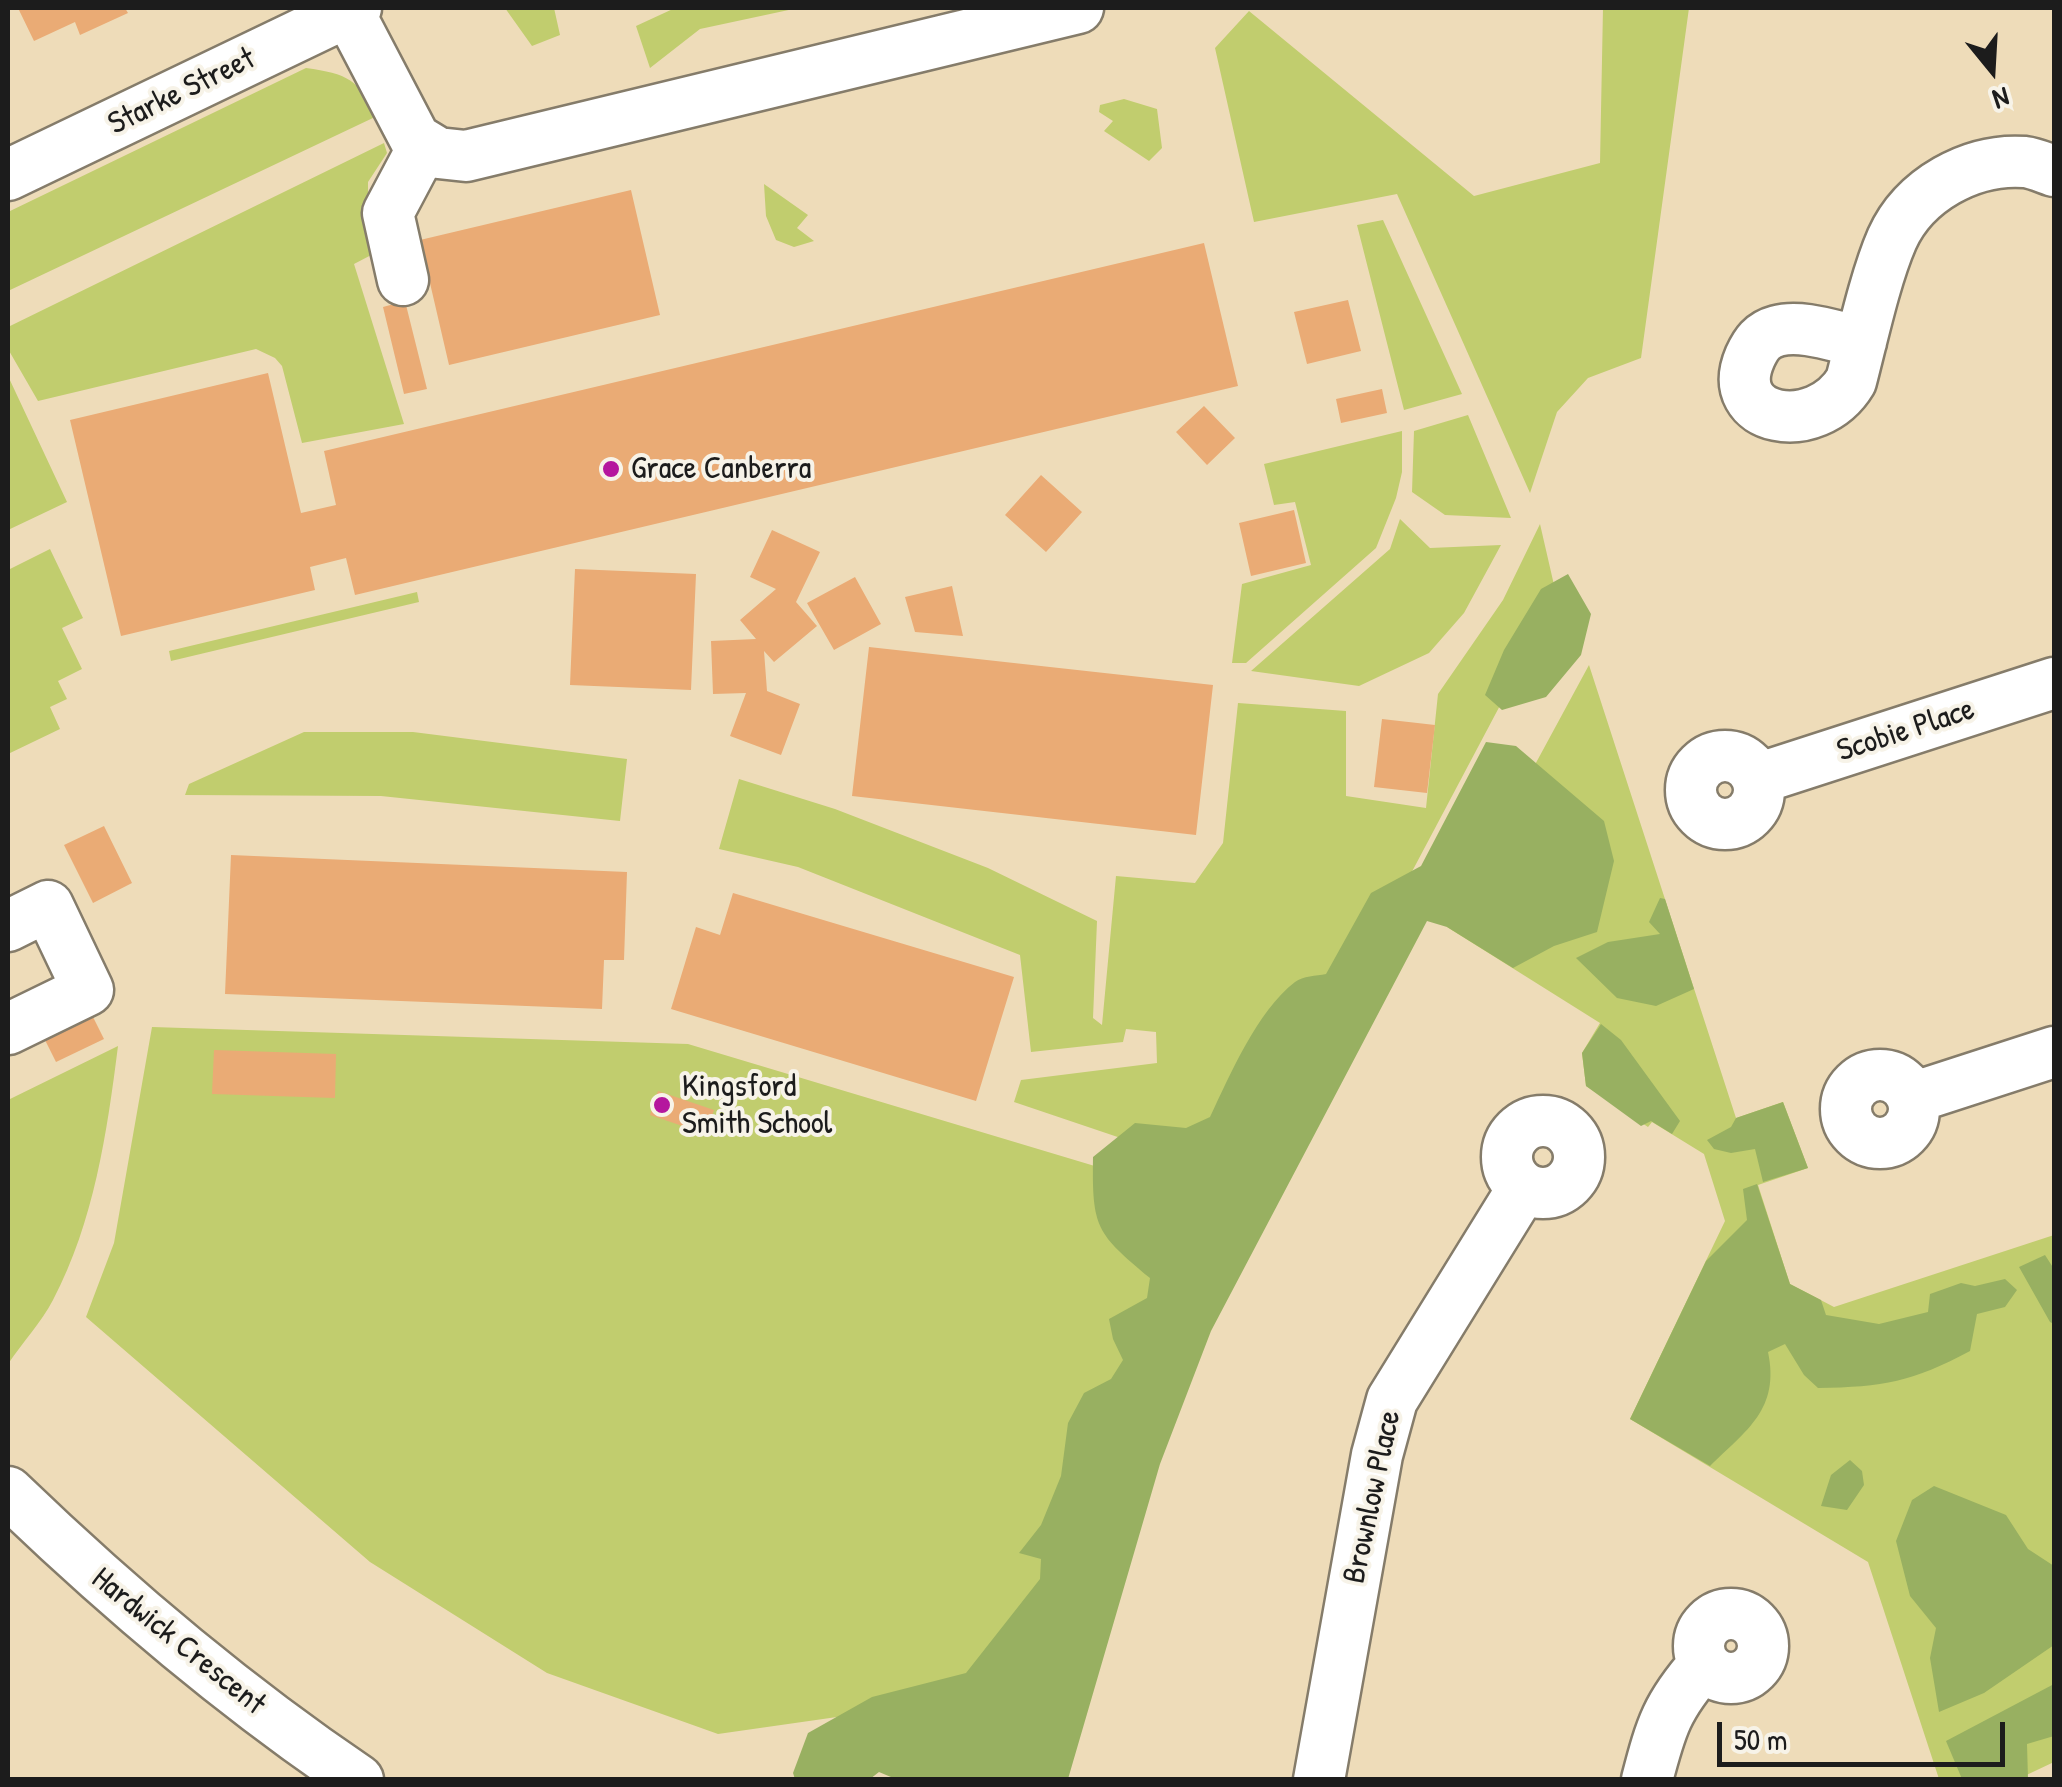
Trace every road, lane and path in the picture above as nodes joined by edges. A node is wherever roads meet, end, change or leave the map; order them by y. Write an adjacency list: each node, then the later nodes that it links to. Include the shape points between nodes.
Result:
1 (1078, 8): 3 (street, via 466,156 438,154)
2 (352, 9): 3 (street, via 402,117); 5 (street, Starke Street)
3 (424, 145): 6 (street, via 388,212)
4 (2054, 171): 7 (street, via 2026,162 1979,167 1924,196 1892,240)
5 (8, 175)
6 (403, 280)
7 (1861, 342)
8 (2054, 683): 9 (street, Scobie Place)
9 (1757, 779)
10 (8, 926): 11 (street, via 48,906 88,990)
11 (8, 1029)
12 (2054, 1052): 13 (street)
13 (1912, 1098)
14 (1523, 1188): 18 (street, Brownlow Place, via 1392,1400)
15 (8, 1492): 17 (street, Hardwick Crescent, via 189,1656)
16 (1704, 1664): 19 (street, via 1674,1698)
17 (358, 1780)
18 (1319, 1780)
19 (1648, 1780)

